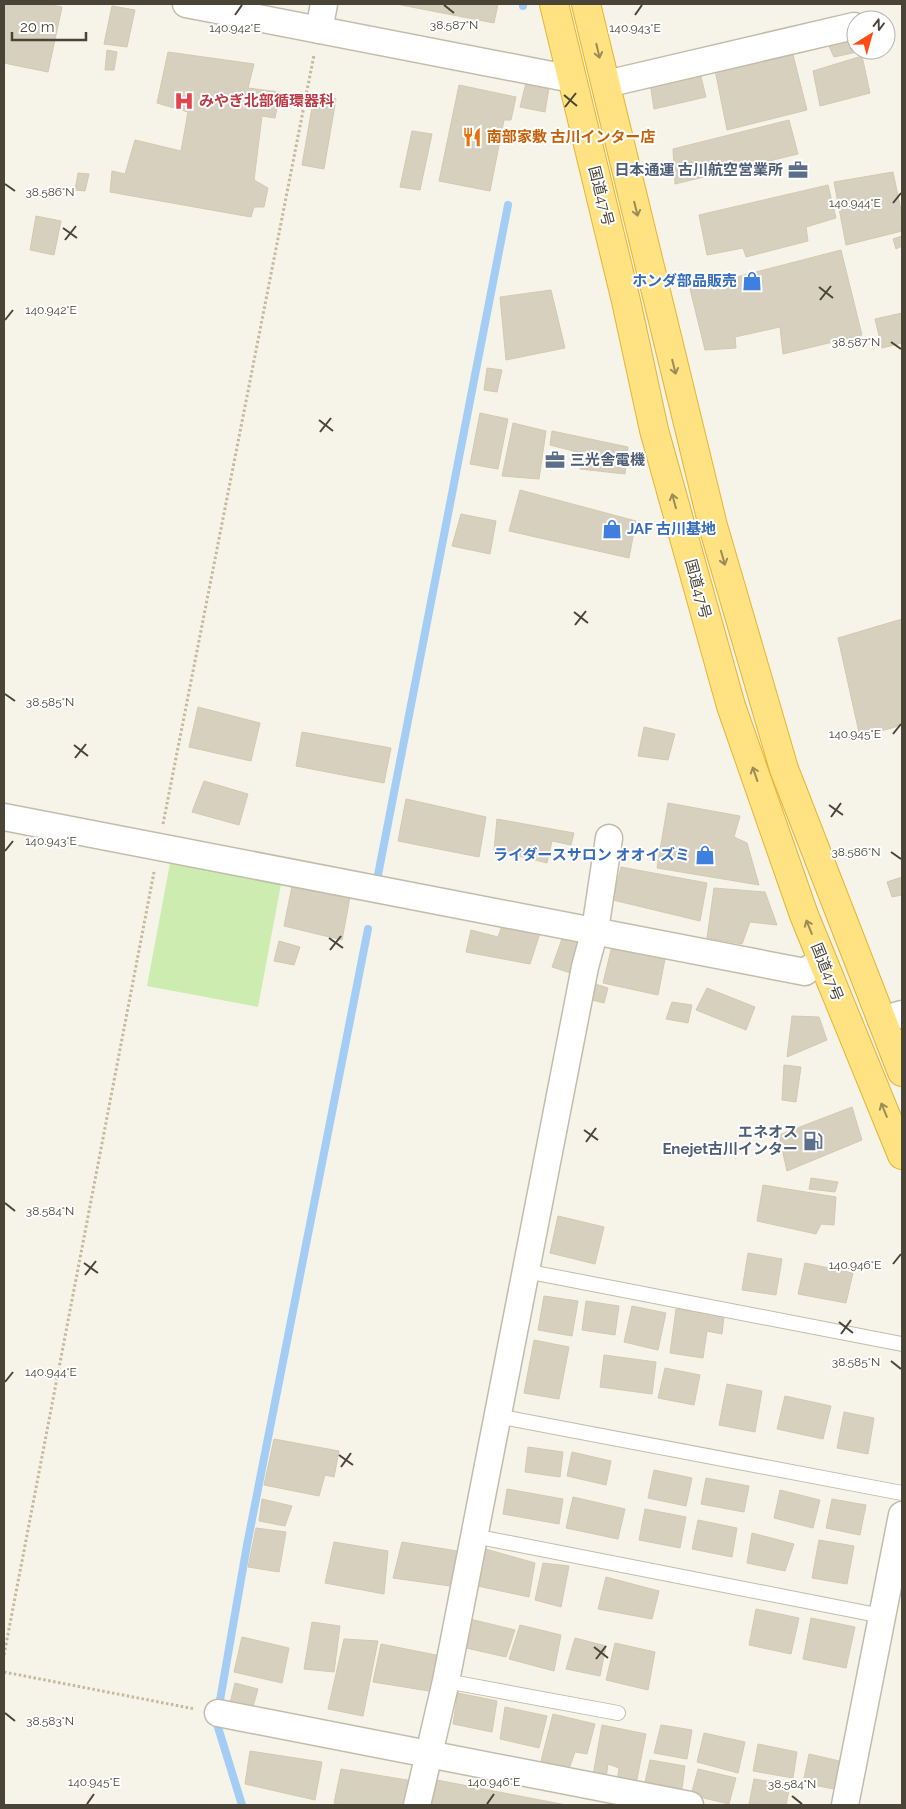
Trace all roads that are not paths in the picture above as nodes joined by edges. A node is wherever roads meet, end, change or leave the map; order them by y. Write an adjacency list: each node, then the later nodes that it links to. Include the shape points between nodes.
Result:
1 (186, 4): 6 (street)
2 (324, 4): 6 (street)
3 (554, 4): 7 (highway, 国道47号)
4 (586, 4): 8 (highway, 国道47号, one-way to 8)
5 (846, 28): 8 (street)
6 (319, 30): 7 (street)
7 (572, 79): 12 (highway, 国道47号, one-way to 7, via 731,706 654,430)
8 (606, 84): 13 (highway, 国道47号, one-way to 13, via 713,526 784,769)
9 (4, 817): 11 (street)
10 (609, 838): 11 (street)
11 (595, 930): 12 (street, via 805,972); 16 (street, via 584,967)
12 (822, 959): 15 (highway, 国道47号, one-way to 12)
13 (892, 1017): 14 (highway, 国道47号)
14 (902, 1072)
15 (902, 1155)
16 (526, 1271): 17 (lane); 18 (street)
17 (902, 1344)
18 (497, 1416): 19 (lane); 21 (street)
19 (902, 1493)
20 (902, 1515): 22 (street)
21 (474, 1536): 22 (lane); 23 (street)
22 (882, 1616): 29 (street)
23 (446, 1681): 24 (lane); 26 (street)
24 (618, 1712)
25 (218, 1713): 26 (street)
26 (427, 1756): 27 (street); 28 (street)
27 (417, 1805)
28 (690, 1805)
29 (845, 1805)

